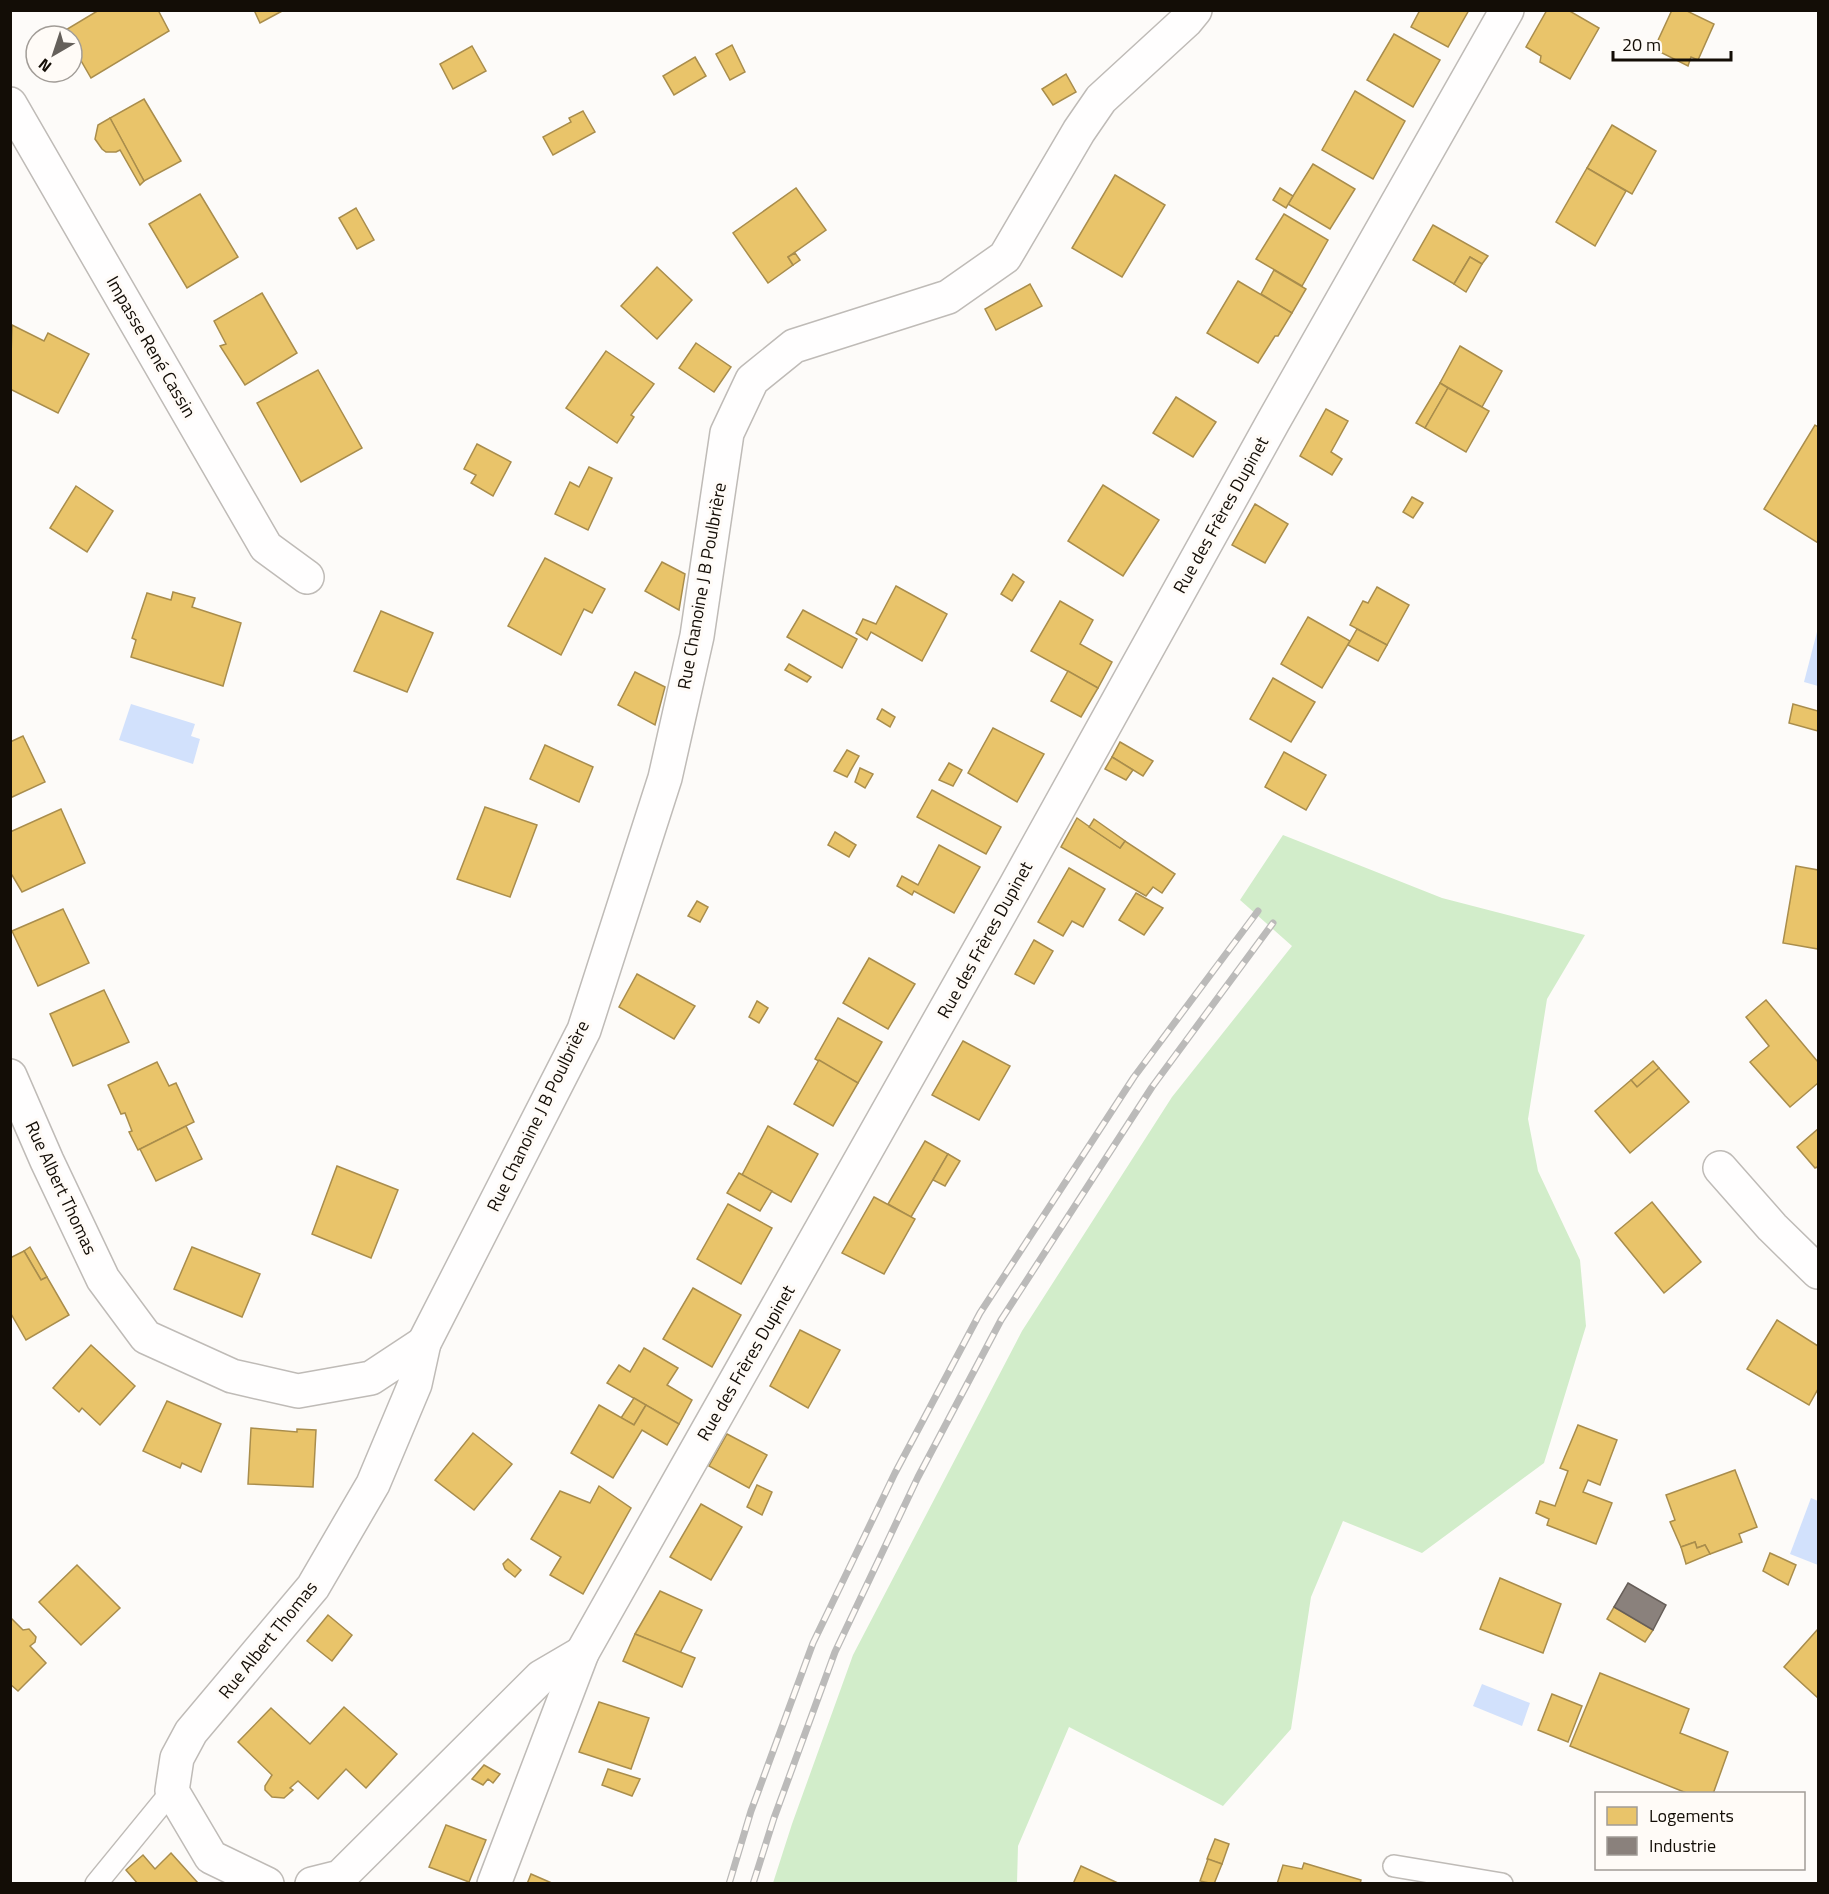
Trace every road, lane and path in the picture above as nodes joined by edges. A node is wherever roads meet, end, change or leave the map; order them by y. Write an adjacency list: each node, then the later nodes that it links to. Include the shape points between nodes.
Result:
1 (1194, 10): 8 (street, Rue Chanoine J B Poulbrière, via 1101,99 1005,257 948,297 794,346 752,380 727,433 697,636 665,778 584,1030)
2 (1507, 10): 9 (street, Rue des Frères Dupinet)
3 (10, 104): 4 (street, Impasse René Cassin, via 266,547)
4 (307, 577)
5 (10, 1076): 8 (street, Rue Albert Thomas, via 103,1279 146,1337 232,1376 298,1391 371,1378)
6 (1720, 1168): 7 (street)
7 (1818, 1272)
8 (424, 1343): 10 (street, Rue Albert Thomas, via 415,1384 373,1484 314,1587 191,1732 177,1758)
9 (582, 1653): 14 (street, via 541,1677 340,1877); 15 (street, Rue des Frères Dupinet)
10 (172, 1791): 12 (lane); 13 (street, via 211,1857)
11 (1394, 1866): 16 (lane)
12 (96, 1884)
13 (267, 1884)
14 (312, 1884)
15 (494, 1884)
16 (1502, 1884)

